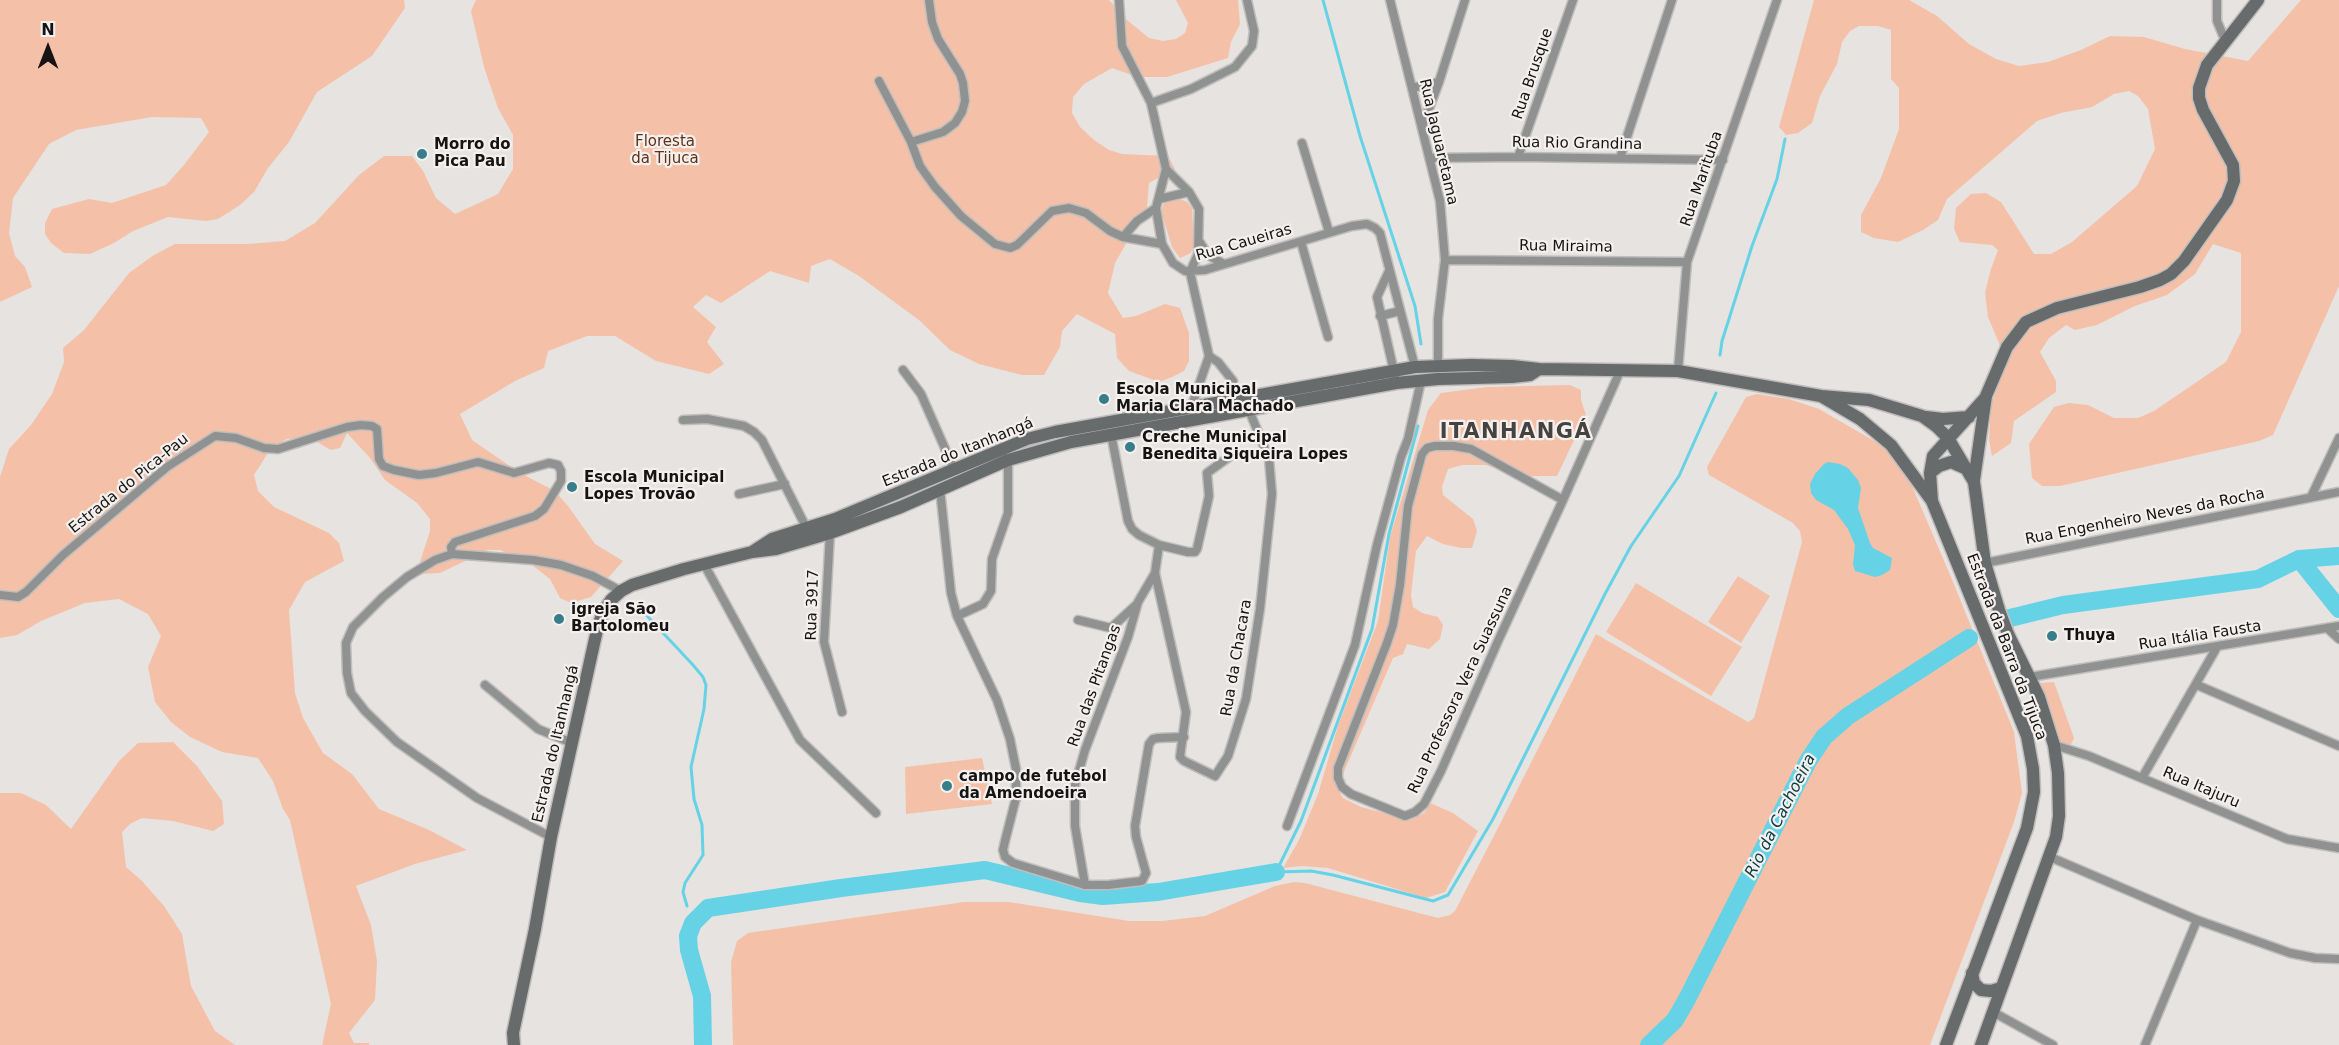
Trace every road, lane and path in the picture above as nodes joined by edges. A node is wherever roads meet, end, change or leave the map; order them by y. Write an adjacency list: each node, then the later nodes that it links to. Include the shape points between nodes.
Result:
1 (929, 0): 17 (street, via 935,31 960,74 965,101 955,123 944,132)
2 (1119, 0): 15 (street, via 1122,46)
3 (1247, 0): 15 (street, via 1254,32 1252,46 1241,61 1210,80)
4 (1390, 0): 14 (street, Rua Jaguaretama)
5 (1465, 0): 13 (street)
6 (1573, 0): 19 (street, Rua Brusque)
7 (1672, 0): 21 (street)
8 (1777, 0): 22 (street, Rua Marituba)
9 (2217, 0): 11 (street, via 2217,21)
10 (2258, 0): 11 (main road)
11 (2225, 40): 51 (main road, via 2207,65 2199,98 2233,165 2234,181 2227,200 2171,274 2140,287 2057,308 2026,322 2007,347)
12 (879, 81): 17 (street)
13 (1439, 82): 14 (street); 16 (street)
14 (1412, 88): 16 (street, Rua Jaguaretama)
15 (1151, 103): 23 (street)
16 (1422, 127): 20 (street, Rua Jaguaretama)
17 (910, 141): 28 (street, via 920,166 935,187 961,216 995,244 1010,248 1017,245 1052,211 1060,209 1086,213)
18 (1302, 143): 27 (street)
19 (1518, 157): 20 (street, Rua Rio Grandina); 21 (street, Rua Rio Grandina)
20 (1431, 158): 32 (street, Rua Jaguaretama, via 1440,201)
21 (1620, 158): 22 (street, Rua Rio Grandina)
22 (1723, 160): 33 (street, Rua Marituba)
23 (1166, 170): 24 (street); 25 (street, Rua Caueiras)
24 (1189, 192): 25 (street); 29 (street, via 1199,209)
25 (1159, 199): 26 (street, Rua Caueiras)
26 (1156, 208): 28 (street); 31 (street, Rua Caueiras)
27 (1329, 232): 30 (street, Rua Caueiras); 35 (street, Rua Caueiras, via 1366,224 1375,228 1380,233)
28 (1123, 237): 31 (street)
29 (1199, 241): 34 (street, via 1208,255); 36 (street)
30 (1301, 242): 34 (street, Rua Caueiras); 39 (street)
31 (1162, 244): 36 (street, Rua Caueiras, via 1173,263)
32 (1445, 260): 33 (street, Rua Miraima); 41 (street, Rua Jaguaretama, via 1438,319)
33 (1687, 262): 46 (street, Rua Marituba)
34 (1222, 263): 36 (street, Rua Caueiras)
35 (1389, 271): 37 (street, Rua Caueiras); 38 (street, via 1377,297)
36 (1190, 272): 40 (street)
37 (1400, 311): 38 (street); 42 (street, Rua Caueiras)
38 (1380, 316): 47 (street)
39 (1328, 337)
40 (1209, 356): 48 (street); 52 (street)
41 (1438, 365): 42 (main road, Estrada do Itanhangá); 43 (main road, Estrada do Itanhangá)
42 (1415, 367): 47 (main road, Estrada do Itanhangá)
43 (1539, 369): 44 (main road, Estrada do Itanhangá); 49 (main road, Estrada do Itanhangá, via 1530,375 1512,377)
44 (1621, 369): 46 (main road, Estrada do Itanhangá); 70 (street, Rua Professora Vera Suassuna)
45 (903, 370): 62 (street, via 934,419)
46 (1678, 371): 50 (main road, Estrada do Itanhangá)
47 (1395, 377): 49 (main road, Estrada do Itanhangá); 52 (main road, Estrada do Itanhangá); 53 (main road, Estrada do Itanhangá)
48 (1233, 381)
49 (1421, 381): 99 (street, via 1355,645)
50 (1821, 396): 54 (main road, Estrada da Barra da Tijuca, via 1869,400); 71 (main road, Estrada da Barra da Tijuca, via 1860,419 1891,445)
51 (1986, 396): 55 (main road); 64 (main road)
52 (1191, 408): 62 (main road, Estrada do Itanhangá, via 1027,439)
53 (1249, 410): 57 (main road, Estrada do Itanhangá); 93 (street, Rua da Chacara, via 1269,459 1272,494 1246,699 1228,756 1215,776 1180,757)
54 (1922, 416): 55 (main road); 58 (main road, Estrada da Barra da Tijuca)
55 (1969, 417): 58 (main road)
56 (683, 420): 65 (street, via 707,418 754,432)
57 (1112, 434): 61 (main road, Estrada do Itanhangá); 74 (street, via 1128,521 1139,535)
58 (1948, 438): 63 (main road, via 1933,456); 64 (main road, Estrada da Barra da Tijuca)
59 (2339, 438): 69 (street)
60 (1229, 457): 74 (street, via 1207,473 1209,496 1195,552)
61 (1008, 460): 66 (main road, Estrada do Itanhangá); 83 (street, via 1008,513 992,559 991,591 983,604)
62 (954, 470): 72 (main road, Estrada do Itanhangá)
63 (1930, 473): 64 (main road, via 1951,462); 71 (main road, Estrada da Barra da Tijuca)
64 (1971, 476): 77 (main road, Estrada da Barra da Tijuca)
65 (784, 484): 68 (street); 72 (street)
66 (940, 489): 73 (main road, Estrada do Itanhangá); 83 (street)
67 (2339, 492): 69 (street, Rua Engenheiro Neves da Rocha)
68 (739, 494)
69 (2311, 497): 77 (street, Rua Engenheiro Neves da Rocha)
70 (1563, 500): 70 (street, Rua Professora Vera Suassuna, via 1424,804 1405,816 1351,794 1342,787 1338,768 1388,643 1400,585 1408,506 1422,454 1435,446 1471,449)
71 (1932, 501): 106 (main road, Estrada da Barra da Tijuca, via 2027,736 2033,769 2034,792 2027,828)
72 (807, 529): 75 (main road, Estrada do Itanhangá, via 772,539)
73 (830, 533): 75 (main road, Estrada do Itanhangá); 92 (street, Rua 3917, via 824,642)
74 (1160, 545): 79 (street, Rua da Chacara)
75 (752, 552): 78 (main road, Estrada do Itanhangá)
76 (452, 554): 80 (street, via 561,565); 81 (street, Estrada do Pica-Pau, via 455,542 536,516 561,481 558,465 549,463 514,472 478,462 419,475 394,470 383,466 379,459 377,429 362,424 278,449 215,436 167,467 63,555 26,592 18,597); 100 (street, via 408,577 353,627 346,643 351,693 397,742 454,784)
77 (1986, 563): 89 (main road, Estrada da Barra da Tijuca, via 2008,634)
78 (704, 564): 80 (main road, Estrada do Itanhangá); 98 (street, via 800,740)
79 (1155, 573): 82 (street, Rua das Pitangas); 93 (street, Rua da Chacara, via 1186,712)
80 (621, 591): 94 (main road, Estrada do Itanhangá, via 610,600 597,630)
81 (0, 595)
82 (1138, 602): 84 (street, via 1111,628); 103 (street, Rua das Pitangas, via 1075,785 1075,826)
83 (957, 616): 103 (street, via 997,700 1014,759 1016,798 1003,850 1005,857 1012,863)
84 (1078, 620)
85 (2339, 626): 86 (street, Rua Itália Fausta)
86 (2327, 628): 87 (street); 88 (street, Rua Itália Fausta)
87 (2339, 639)
88 (2217, 647): 89 (street, Rua Itália Fausta); 91 (street)
89 (2030, 677): 95 (main road, Estrada da Barra da Tijuca)
90 (485, 685): 94 (street, via 538,729)
91 (2196, 686): 96 (street); 97 (street)
92 (843, 712)
93 (1184, 736): 103 (street, via 1153,739 1149,744 1135,826 1145,878)
94 (572, 742): 100 (main road, Estrada do Itanhangá)
95 (2054, 746): 97 (street, Rua Itajuru); 102 (main road, Estrada da Barra da Tijuca, via 2059,816)
96 (2339, 746)
97 (2142, 778): 101 (street, Rua Itajuru, via 2287,839)
98 (876, 813)
99 (1287, 826)
100 (551, 837): 109 (main road, Estrada do Itanhangá, via 513,1033)
101 (2339, 848)
102 (2050, 858): 104 (street); 107 (main road, Estrada da Barra da Tijuca)
103 (1085, 885)
104 (2197, 920): 105 (street, via 2290,953); 113 (street)
105 (2339, 959)
106 (1972, 973): 107 (main road, via 1981,990); 110 (main road, Estrada da Barra da Tijuca)
107 (2001, 988): 108 (main road, Estrada da Barra da Tijuca)
108 (1993, 1012): 111 (main road, Estrada da Barra da Tijuca); 112 (street)
109 (514, 1045)
110 (1946, 1045)
111 (1981, 1045)
112 (2053, 1045)
113 (2145, 1045)

